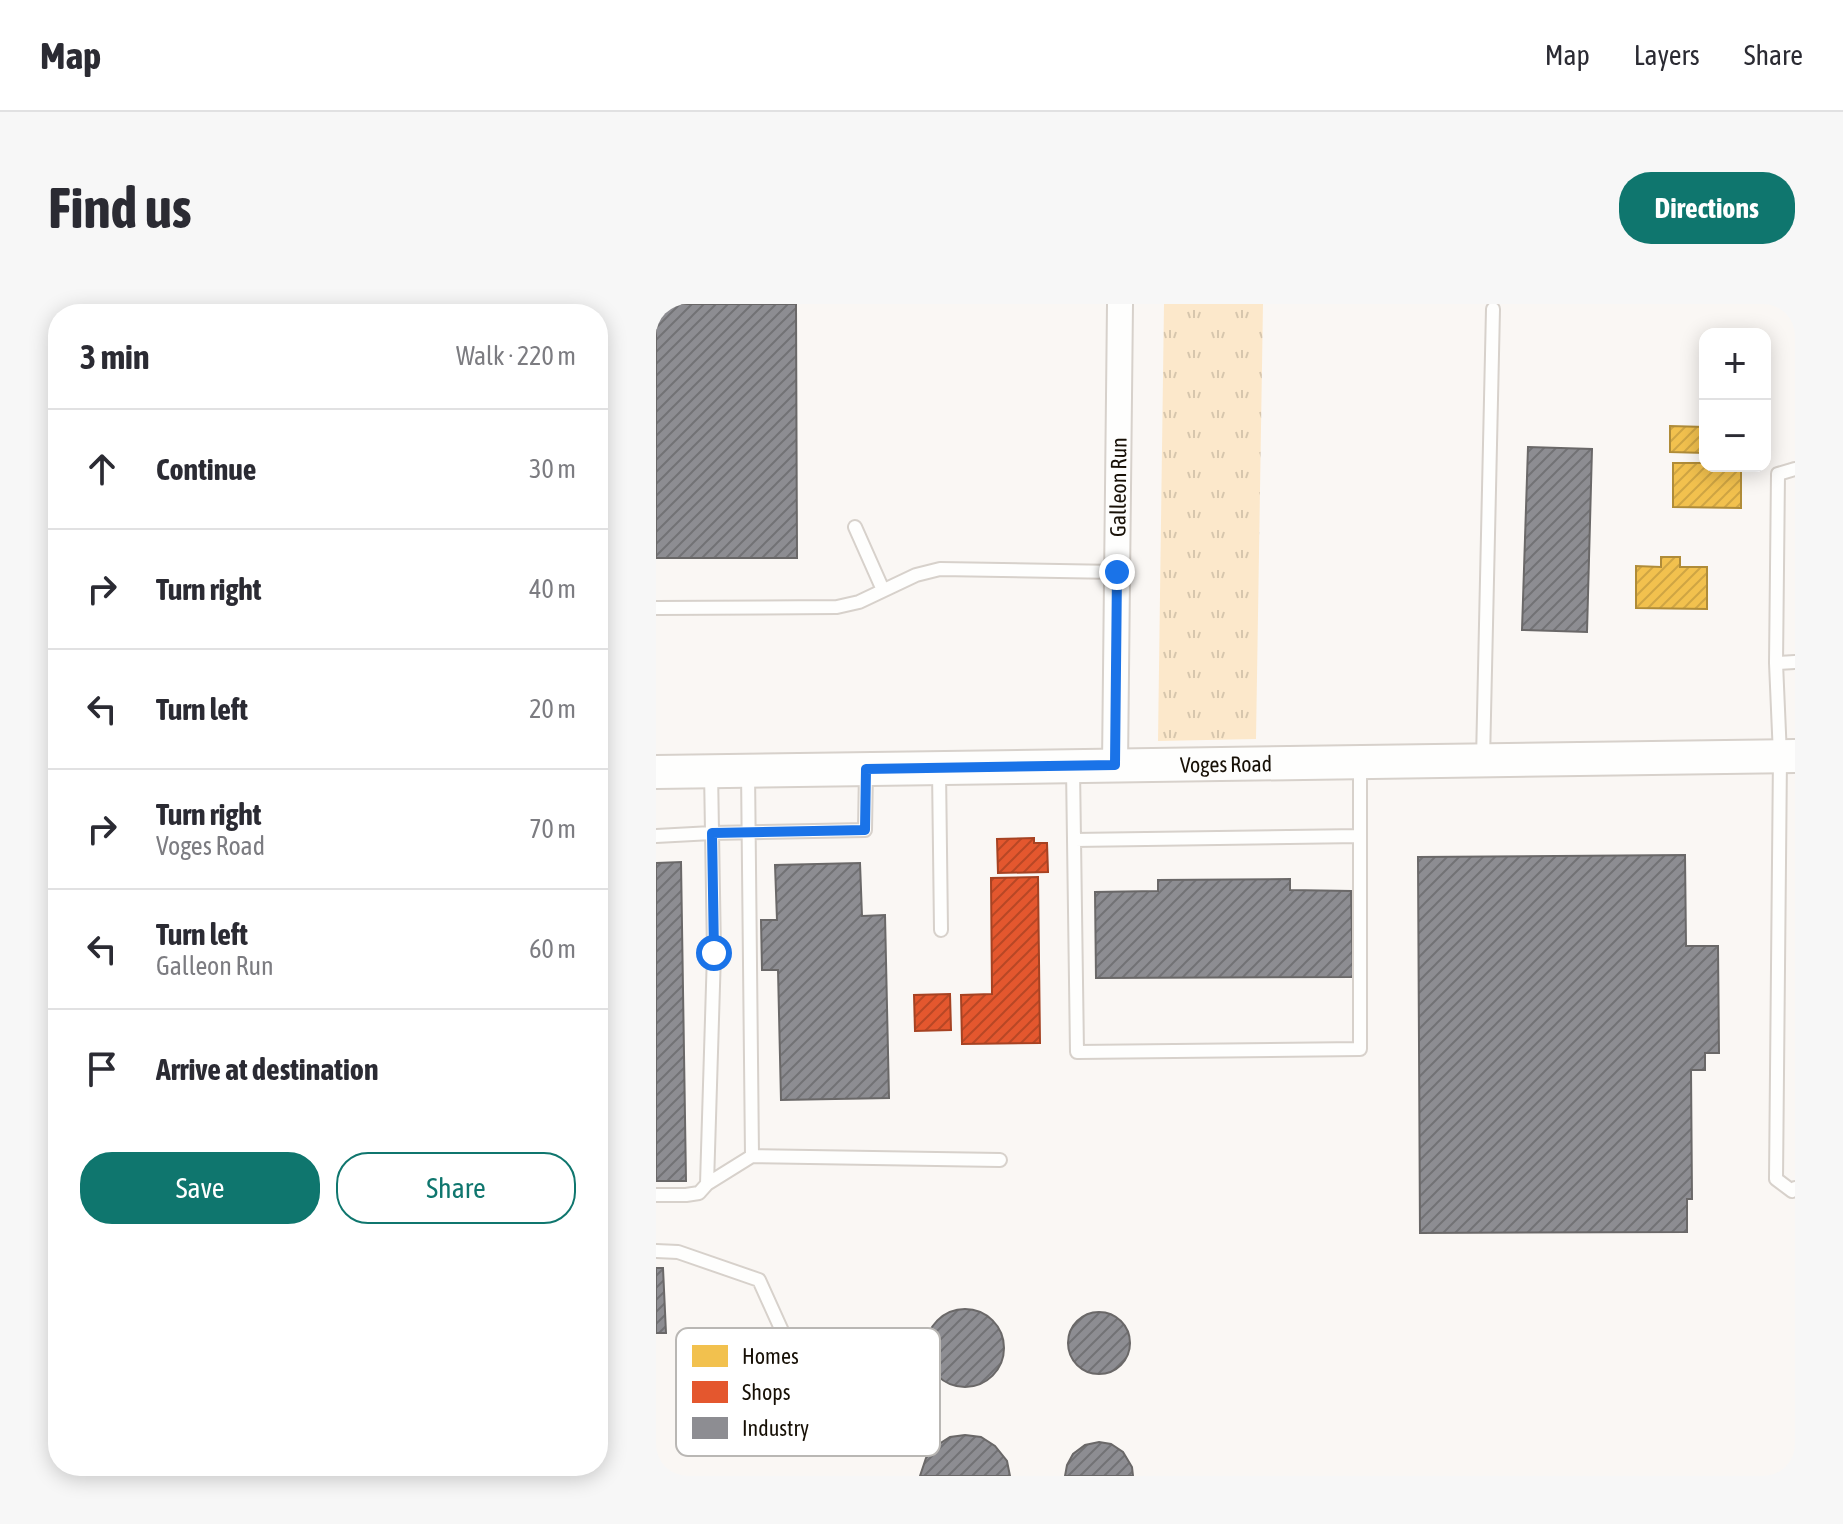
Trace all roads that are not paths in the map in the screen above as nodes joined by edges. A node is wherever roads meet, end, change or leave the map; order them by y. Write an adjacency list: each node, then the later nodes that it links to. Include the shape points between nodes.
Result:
1 (1120, 304): 5 (street, Galleon Run)
2 (1493, 309): 11 (lane)
3 (1795, 469): 9 (lane, via 1778,474)
4 (855, 527): 6 (lane)
5 (1117, 572): 6 (lane, via 940,569); 13 (street, Galleon Run)
6 (883, 590): 7 (lane, via 837,607)
7 (656, 608)
8 (1795, 662): 9 (lane)
9 (1776, 663): 10 (lane)
10 (1787, 756): 11 (street, Voges Road); 20 (lane)
11 (1483, 760): 12 (street, Voges Road)
12 (1360, 761): 13 (street, Voges Road); 25 (lane)
13 (1115, 765): 14 (street, Voges Road)
14 (1073, 766): 15 (street, Voges Road); 26 (lane)
15 (939, 768): 16 (street, Voges Road); 27 (lane)
16 (866, 769): 18 (street, Voges Road); 22 (lane, via 865,830)
17 (711, 771): 18 (street, Voges Road); 19 (street, Voges Road); 23 (lane)
18 (748, 771): 22 (lane)
19 (656, 772)
20 (1779, 815): 21 (lane); 31 (lane, via 1776,1179)
21 (1795, 815)
22 (749, 832): 23 (lane); 28 (lane)
23 (712, 833): 24 (lane); 30 (lane)
24 (656, 836)
25 (1360, 836): 26 (lane); 26 (lane, via 1360,1049 1077,1052)
26 (1074, 840)
27 (941, 930)
28 (752, 1156): 29 (lane); 30 (lane)
29 (1000, 1160)
30 (707, 1184): 32 (lane, via 699,1193)
31 (1795, 1188)
32 (656, 1195)
33 (656, 1251): 34 (lane, via 678,1252 759,1280)
34 (781, 1328)

